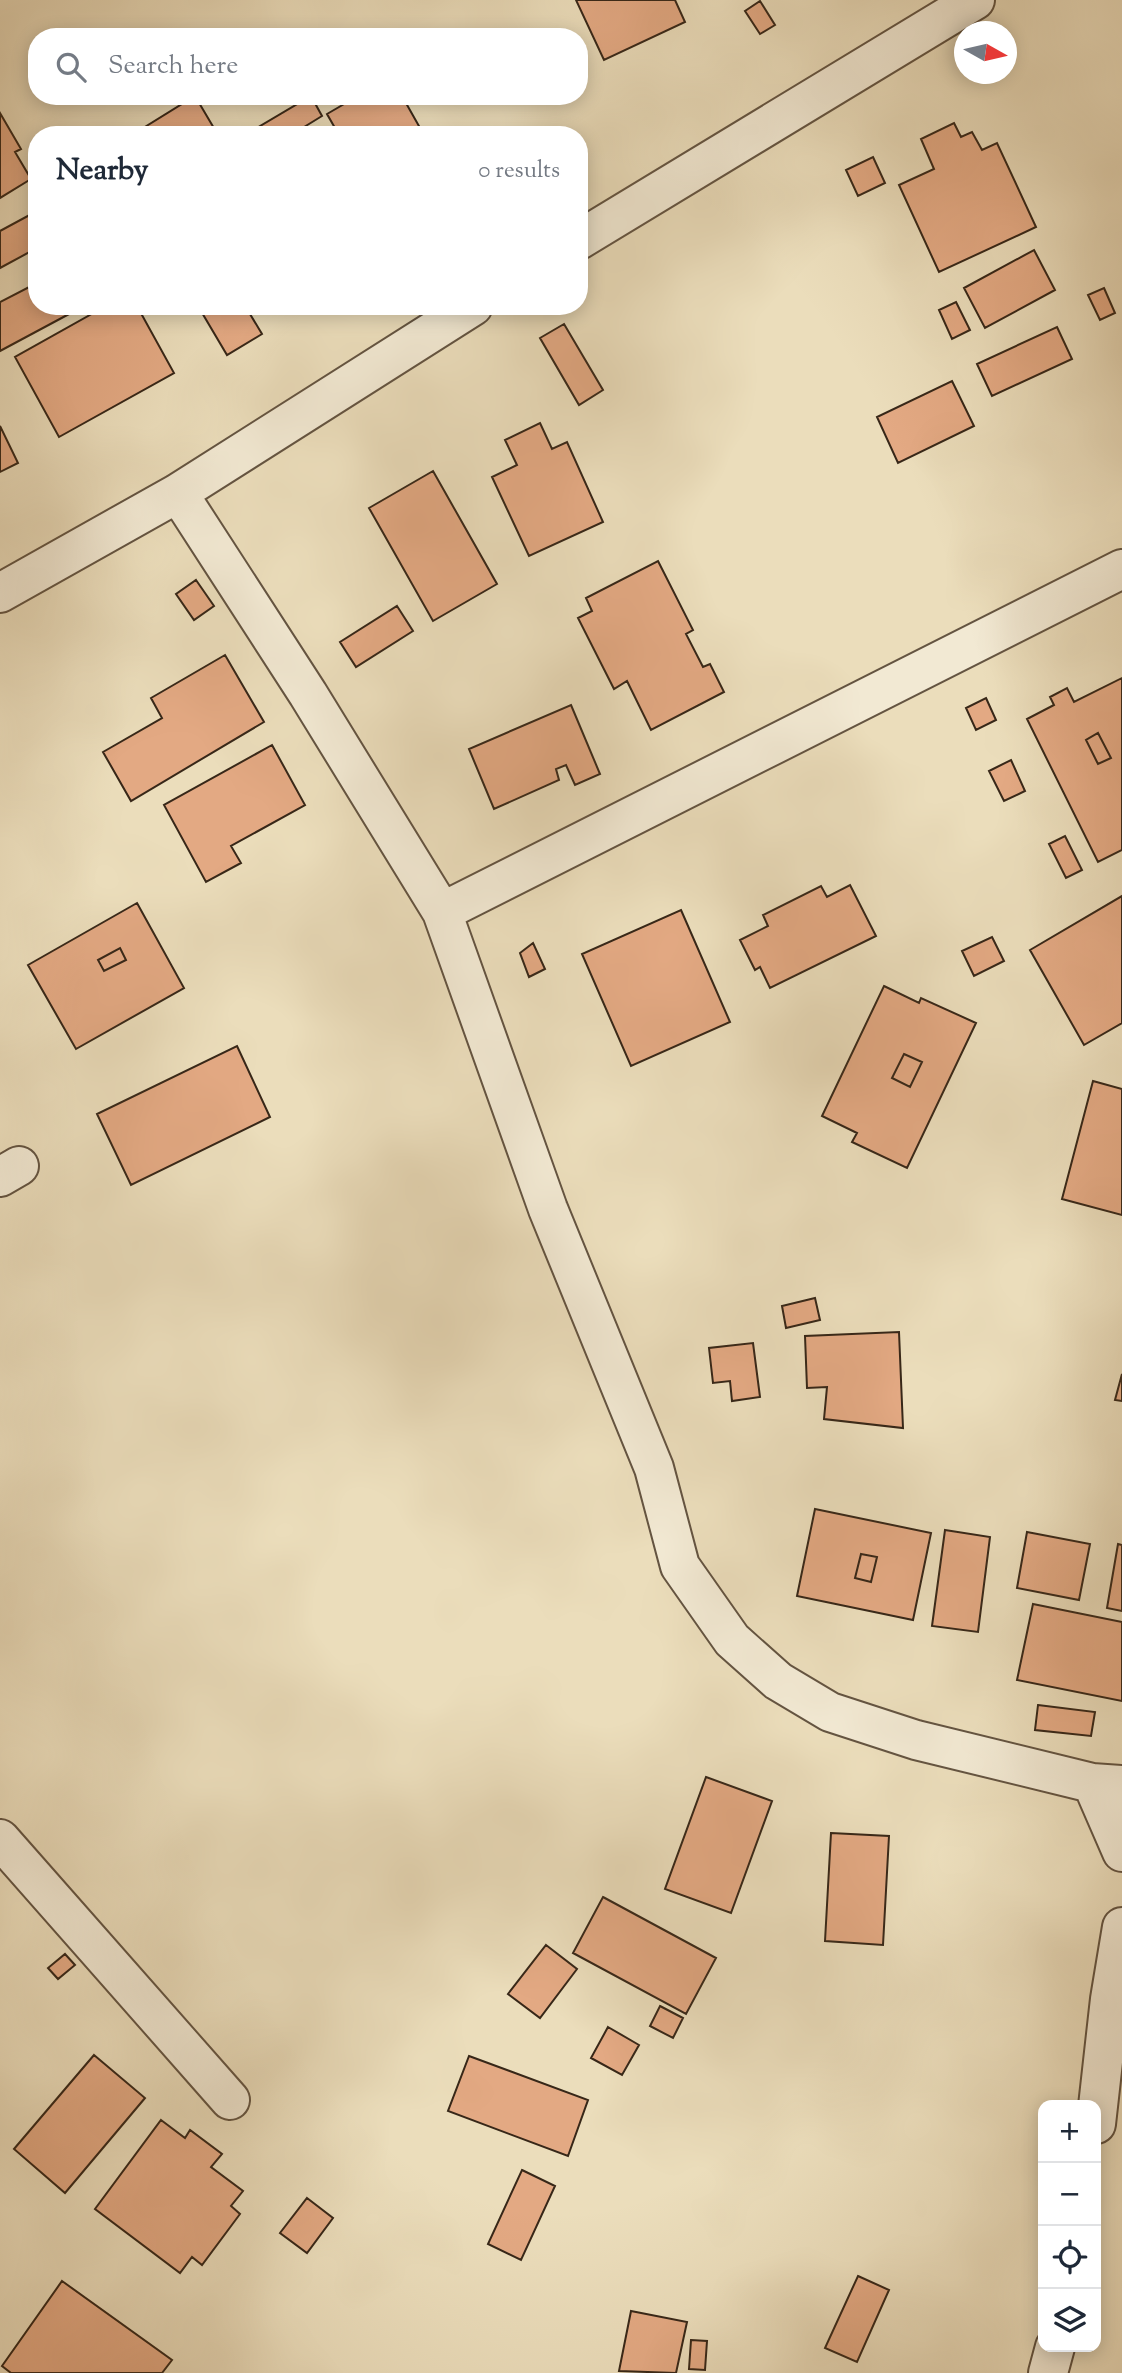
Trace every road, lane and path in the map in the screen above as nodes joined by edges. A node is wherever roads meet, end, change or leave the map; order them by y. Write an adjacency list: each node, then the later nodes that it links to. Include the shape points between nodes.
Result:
1 (975, 0): 2 (street)
2 (588, 235)
3 (459, 315): 4 (street)
4 (178, 493): 6 (street); 7 (street)
5 (1122, 569): 7 (street)
6 (0, 593)
7 (442, 912): 8 (street, via 548,1209 654,1468 680,1566 732,1640 778,1681 830,1712 916,1740)
8 (1107, 1784): 10 (street)
9 (0, 1839): 12 (street)
10 (1122, 1852)
11 (1122, 1927): 13 (street)
12 (230, 2100)
13 (1099, 2100)
14 (1054, 2352): 15 (street)
15 (1048, 2373)

